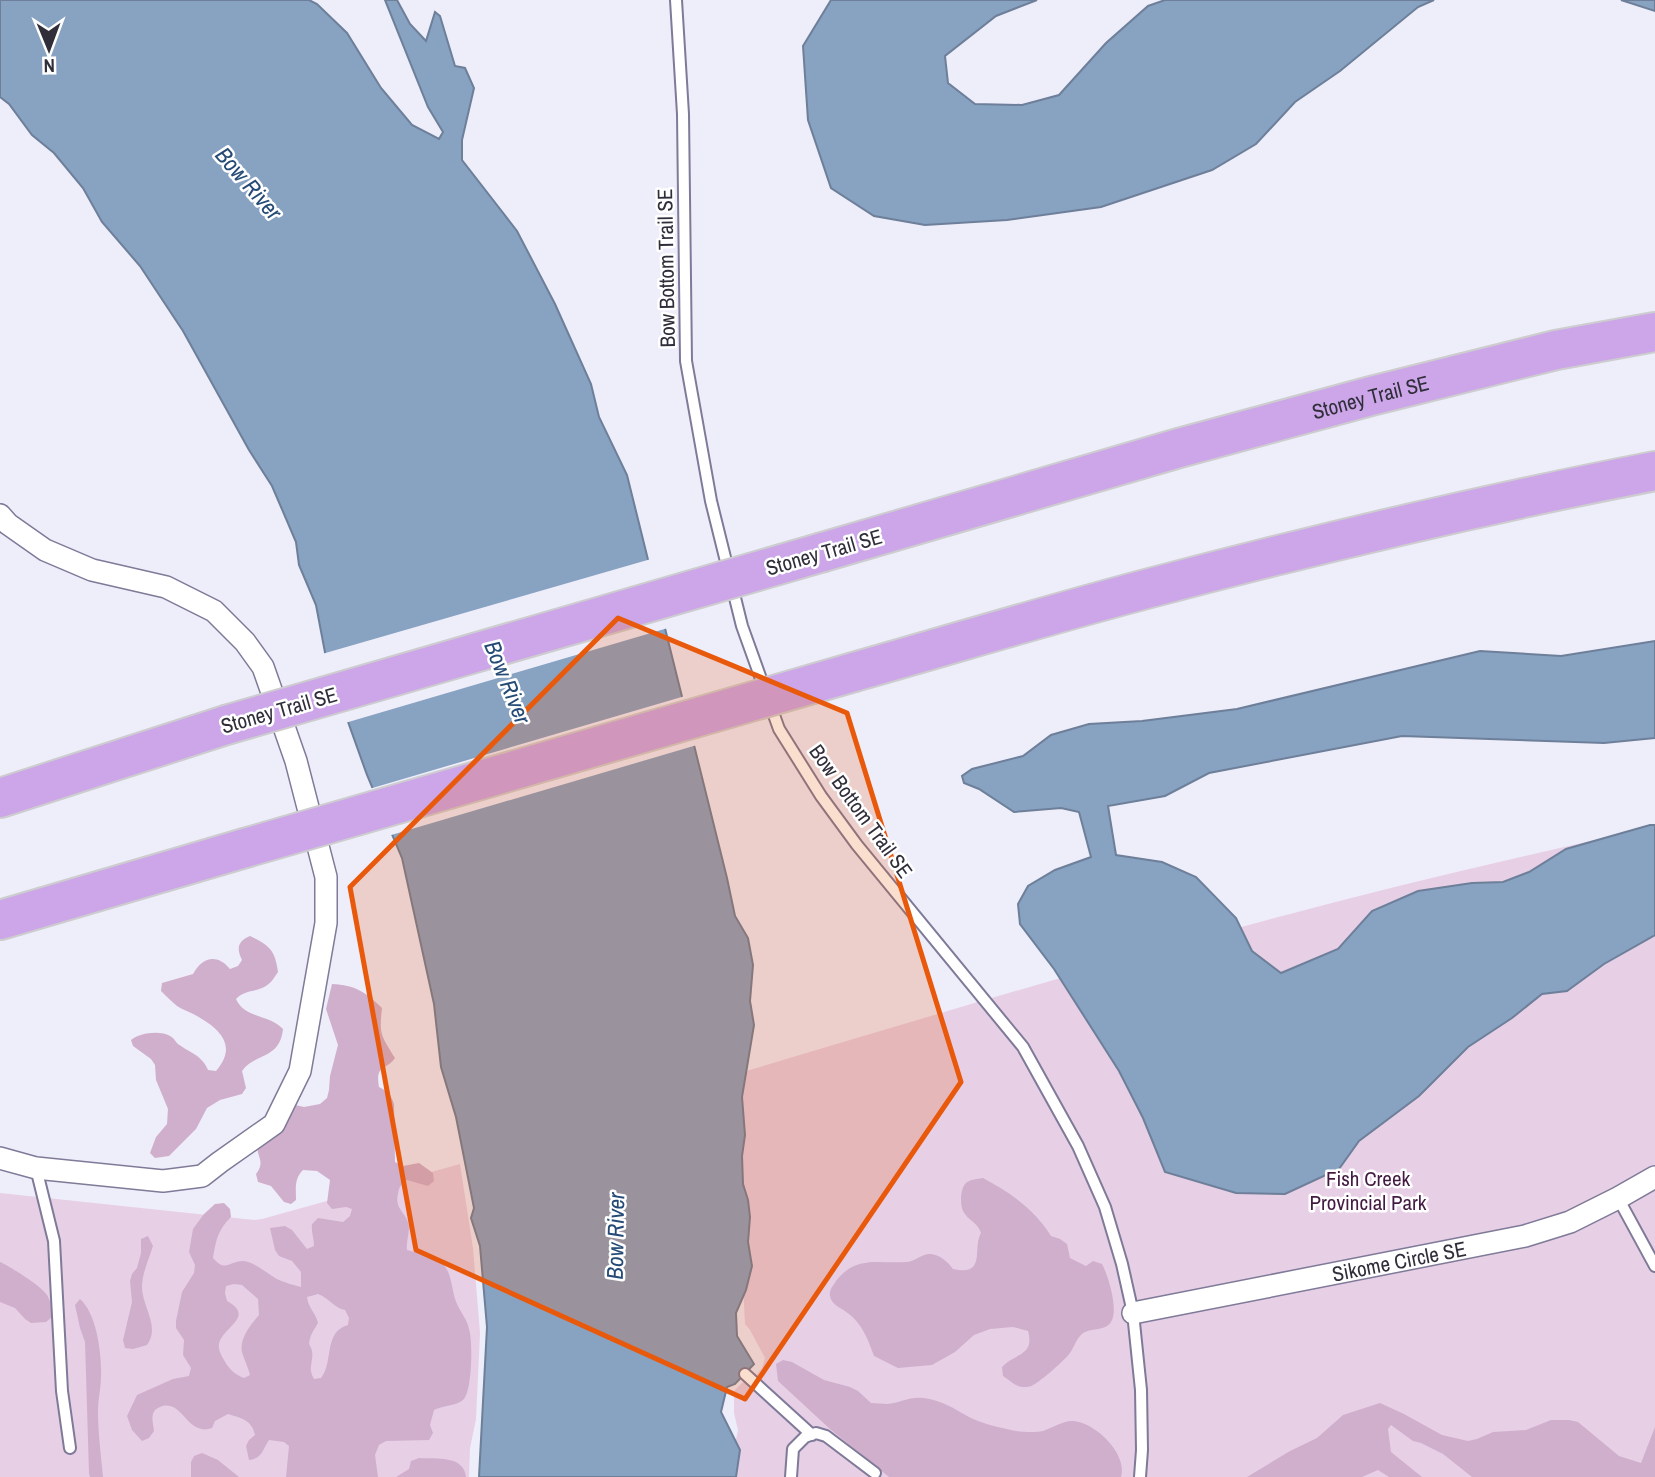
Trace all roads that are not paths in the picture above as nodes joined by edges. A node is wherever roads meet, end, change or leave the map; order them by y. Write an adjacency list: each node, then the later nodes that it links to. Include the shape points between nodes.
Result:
1 (676, 0): 14 (lane, Bow Bottom Trail SE, via 683,114 686,361 711,501 742,626 779,729 821,796 1023,1047 1078,1146 1105,1207)
2 (1655, 325): 4 (highway)
3 (1655, 332): 4 (highway, Stoney Trail SE)
4 (1556, 350): 7 (highway, Stoney Trail SE, bridge, via 1179,448 226,725)
5 (1655, 474): 8 (highway, bridge, via 1427,519 1160,585)
6 (0, 515): 10 (street, via 45,550 92,570 166,587 214,611 245,642 263,667 296,761 326,877 326,923 300,1071 274,1124 202,1177 163,1181)
7 (0, 798)
8 (0, 920)
9 (0, 1158): 10 (street)
10 (36, 1168): 17 (lane, via 54,1241 62,1391)
11 (1655, 1177): 12 (street, Sikome Circle SE)
12 (1618, 1198): 13 (lane); 14 (street, Sikome Circle SE, via 1570,1222 1525,1236)
13 (1655, 1266)
14 (1133, 1313): 20 (lane, Bow Bottom Trail SE, via 1141,1390)
15 (745, 1374): 16 (lane)
16 (812, 1435): 18 (lane, via 827,1436); 19 (lane, via 793,1449)
17 (70, 1448)
18 (875, 1473)
19 (791, 1477)
20 (1140, 1477)

